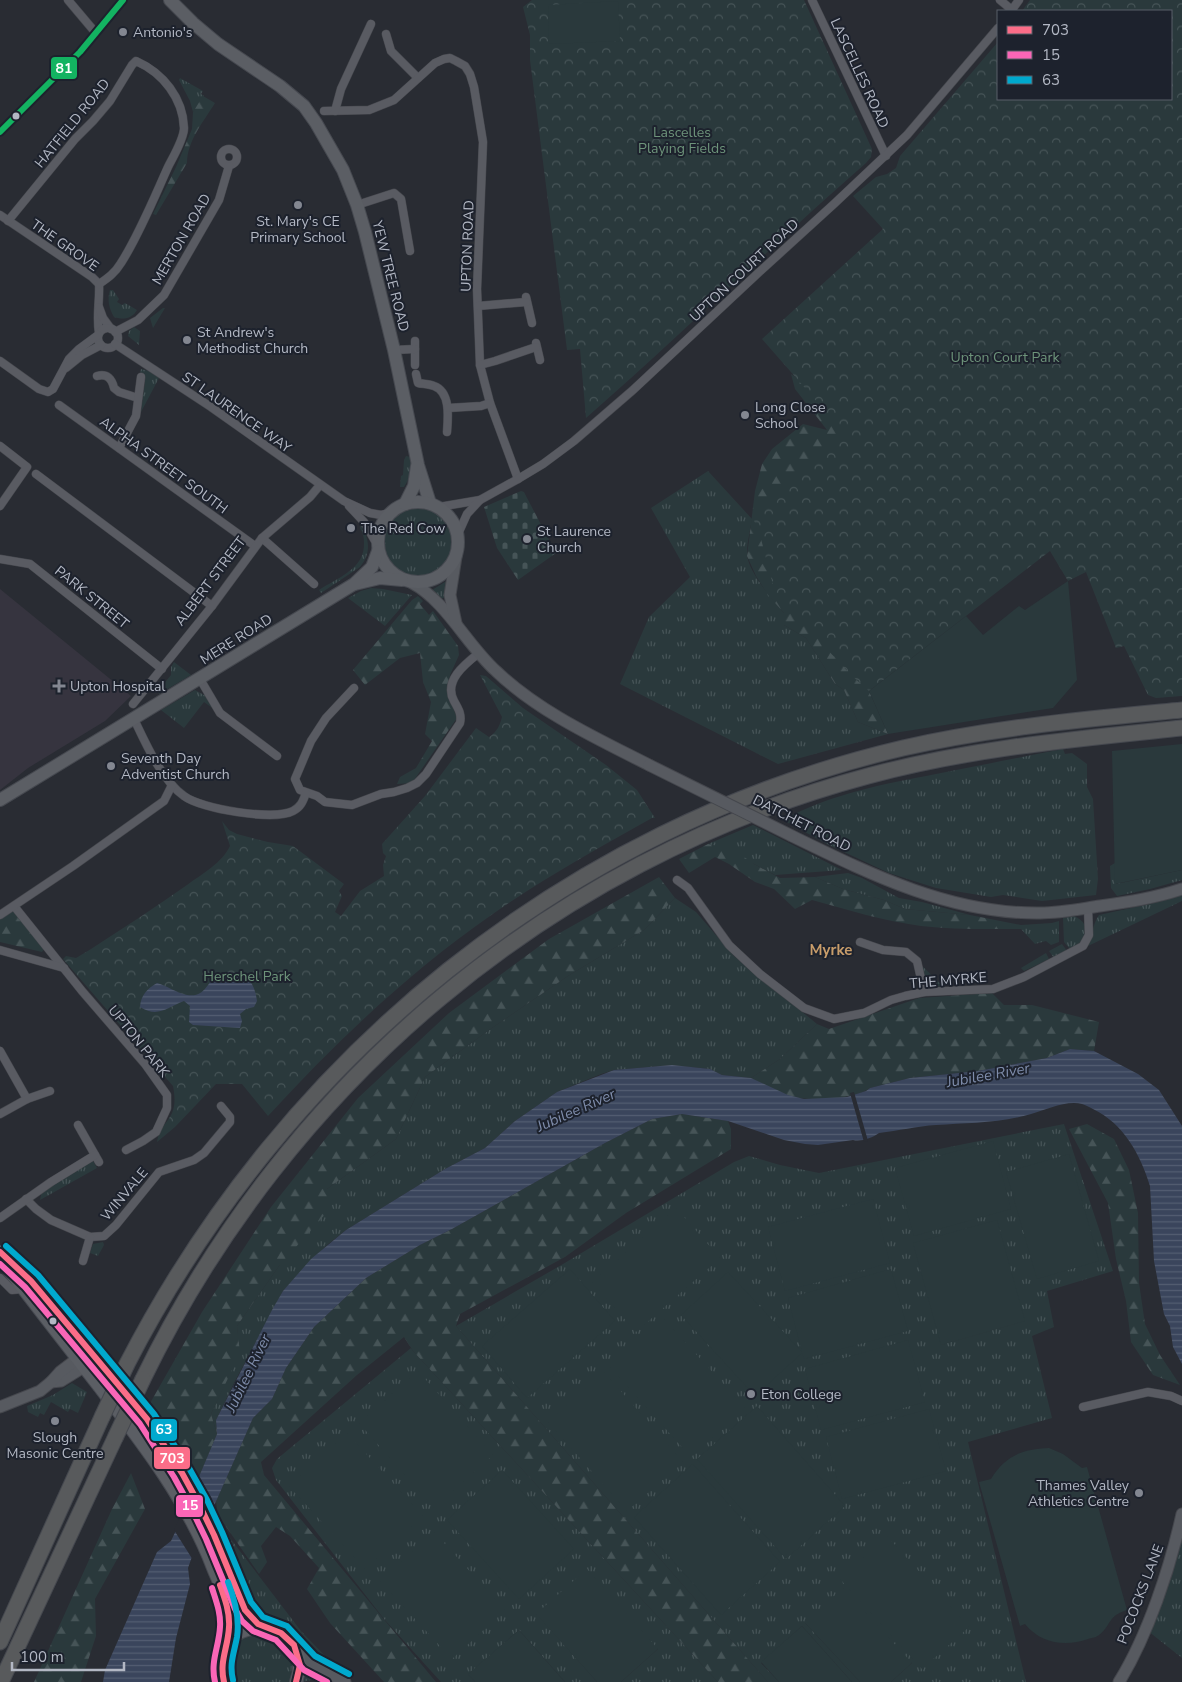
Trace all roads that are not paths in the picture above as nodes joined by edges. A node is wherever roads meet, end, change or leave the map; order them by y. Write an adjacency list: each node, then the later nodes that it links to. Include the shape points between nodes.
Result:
1 (68, 0): 12 (street)
2 (122, 0): 12 (street)
3 (170, 0): 9 (main road)
4 (178, 0): 9 (main road)
5 (812, 0): 18 (street, LASCELLES ROAD)
6 (1000, 0): 8 (street)
7 (1019, 0): 8 (street)
8 (1011, 10)
9 (193, 23): 20 (main road, YEW TREE ROAD, via 304,106 343,170)
10 (371, 24): 15 (street, via 340,89)
11 (997, 29): 18 (street, UPTON COURT ROAD, via 907,136)
12 (95, 32): 17 (street, via 80,52)
13 (386, 34): 14 (street, via 391,51)
14 (418, 78): 15 (street, UPTON ROAD, via 394,100 369,110); 26 (street, UPTON ROAD, via 434,64 450,58 465,66 474,87 483,142)
15 (335, 110): 16 (street, UPTON ROAD)
16 (324, 111)
17 (0, 132)
18 (886, 156): 50 (street, UPTON COURT ROAD, via 633,390 574,441)
19 (229, 166): 28 (street, MERTON ROAD, via 219,200 164,295 138,320)
20 (357, 205): 23 (street, via 394,194 401,199); 32 (main road, YEW TREE ROAD)
21 (0, 215): 22 (street, THE GROVE)
22 (8, 221): 24 (street, THE GROVE); 24 (street, HATFIELD ROAD, via 110,101 136,61 158,74 177,96 184,130 121,263)
23 (410, 251)
24 (99, 284): 25 (street, THE GROVE)
25 (98, 305): 28 (street); 29 (street, THE GROVE)
26 (478, 306): 27 (street, via 526,300); 36 (street, UPTON ROAD)
27 (532, 323)
28 (113, 330): 29 (street, via 107,328); 30 (street, via 118,336)
29 (99, 334): 31 (street); 37 (street, via 69,359)
30 (116, 344): 31 (street, via 108,348); 51 (street, ST LAURENCE WAY)
31 (101, 346): 37 (street)
32 (394, 350): 35 (street, via 415,345); 48 (main road, YEW TREE ROAD)
33 (540, 360): 36 (street, via 536,345)
34 (0, 361): 37 (street, via 38,389 48,392 53,389)
35 (415, 365)
36 (480, 365): 42 (street, UPTON ROAD)
37 (62, 370)
38 (416, 374): 44 (street, via 418,383 435,386 443,393)
39 (97, 376): 41 (street, via 108,376 119,392)
40 (141, 377): 41 (street)
41 (138, 398): 47 (street, via 136,416)
42 (490, 403): 44 (street); 50 (street, UPTON ROAD)
43 (59, 405): 47 (street, ALPHA STREET SOUTH)
44 (448, 408): 45 (street)
45 (447, 432)
46 (0, 446): 56 (street, via 27,467)
47 (119, 448): 60 (street, ALPHA STREET SOUTH)
48 (418, 465): 54 (main road, YEW TREE ROAD, via 414,486); 55 (main road, YEW TREE ROAD)
49 (36, 474): 67 (street)
50 (518, 479): 52 (street, UPTON COURT ROAD)
51 (320, 485): 53 (street, ST LAURENCE WAY); 59 (street, ALBERT STREET)
52 (480, 500): 55 (street, UPTON COURT ROAD); 58 (street, UPTON COURT ROAD, via 467,514)
53 (344, 501): 57 (street, ST LAURENCE WAY, via 370,514); 61 (street, ST LAURENCE WAY, via 364,522)
54 (405, 504): 55 (main road); 57 (main road)
55 (435, 505): 58 (main road, via 447,514)
56 (0, 506)
57 (390, 513): 61 (main road, via 378,534)
58 (458, 534): 62 (main road)
59 (262, 538): 60 (street, ALBERT STREET); 65 (street)
60 (255, 546): 67 (street, ALBERT STREET)
61 (378, 548): 64 (main road, via 386,568); 66 (main road, via 372,568)
62 (456, 557): 64 (main road, via 438,578 423,583); 68 (main road, DATCHET ROAD, via 450,595)
63 (0, 559): 70 (street, PARK STREET, via 30,564)
64 (407, 581): 66 (main road, via 380,578); 68 (main road, DATCHET ROAD, via 431,595)
65 (314, 584)
66 (354, 584): 71 (main road, MERE ROAD)
67 (212, 606): 70 (street, ALBERT STREET)
68 (456, 625): 69 (main road, DATCHET ROAD)
69 (479, 653): 79 (street, via 460,669 452,681 451,696 460,713 460,723 426,774 416,783 352,805 325,802); 84 (main road, DATCHET ROAD, bridge, via 504,679 528,697 592,736 884,880 949,901 988,908 1024,912)
70 (162, 669): 73 (street, ALBERT STREET)
71 (200, 679): 75 (main road, MERE ROAD); 77 (street, via 220,713)
72 (354, 688): 79 (street, via 326,718 311,741 295,779 300,790)
73 (133, 704)
74 (1182, 710): 112 (highway, bridge, via 974,734 825,770 757,794 681,826 591,872 495,934 438,978 381,1027 307,1102 259,1159 196,1244 127,1364)
75 (134, 719): 78 (street); 80 (main road)
76 (1182, 728): 115 (highway, bridge, via 986,750 832,786 757,812 614,879 489,959 374,1057 265,1179 219,1244 178,1310 143,1379)
77 (277, 756)
78 (172, 786): 79 (street, via 184,797 200,804 268,815 292,812 302,804); 83 (street, via 164,801)
79 (306, 793)
80 (0, 800)
81 (676, 880): 89 (street, THE MYRKE, via 688,888 729,944 760,974 804,1008 834,1019 864,1013 891,1000)
82 (1182, 889): 84 (main road, DATCHET ROAD, via 1141,900)
83 (14, 906): 85 (street); 88 (street, UPTON PARK)
84 (1088, 908): 89 (street, THE MYRKE, via 1089,936 1083,946 1070,954 993,989)
85 (0, 916)
86 (860, 942): 89 (street, via 883,950 906,952 917,961)
87 (0, 950): 88 (street)
88 (64, 968): 96 (street, UPTON PARK, via 167,1095 167,1108 156,1132)
89 (924, 992)
90 (0, 1051): 92 (street)
91 (50, 1091): 92 (street)
92 (27, 1100): 94 (street)
93 (221, 1106): 99 (street, WINVALE, via 230,1122 204,1154 159,1172 116,1225 104,1236)
94 (0, 1114)
95 (78, 1126): 97 (street, via 97,1159)
96 (126, 1150)
97 (26, 1199): 98 (street); 99 (street, via 51,1220)
98 (0, 1218)
99 (90, 1237): 102 (street)
100 (0, 1252): 105 (main road, via 31,1281)
101 (0, 1258): 104 (main road)
102 (83, 1261)
103 (0, 1278): 104 (street, via 12,1290)
104 (23, 1288): 106 (main road)
105 (93, 1354): 106 (main road); 111 (main road, via 147,1419 182,1473 214,1535 243,1606)
106 (81, 1362): 108 (main road, via 61,1381 52,1382 40,1391); 114 (main road, via 155,1461 194,1524 228,1606)
107 (1182, 1401): 109 (street, via 1148,1392)
108 (0, 1407)
109 (1083, 1407)
110 (1182, 1514): 119 (main road, POCOCKS LANE, via 1174,1550 1156,1601)
111 (262, 1627): 113 (main road, via 281,1633); 114 (main road, via 241,1632)
112 (0, 1642)
113 (294, 1645): 117 (main road, via 300,1665); 118 (main road, via 310,1663)
114 (225, 1649): 116 (main road, via 221,1670)
115 (1, 1682)
116 (224, 1682)
117 (296, 1682)
118 (345, 1682)
119 (1119, 1682)

